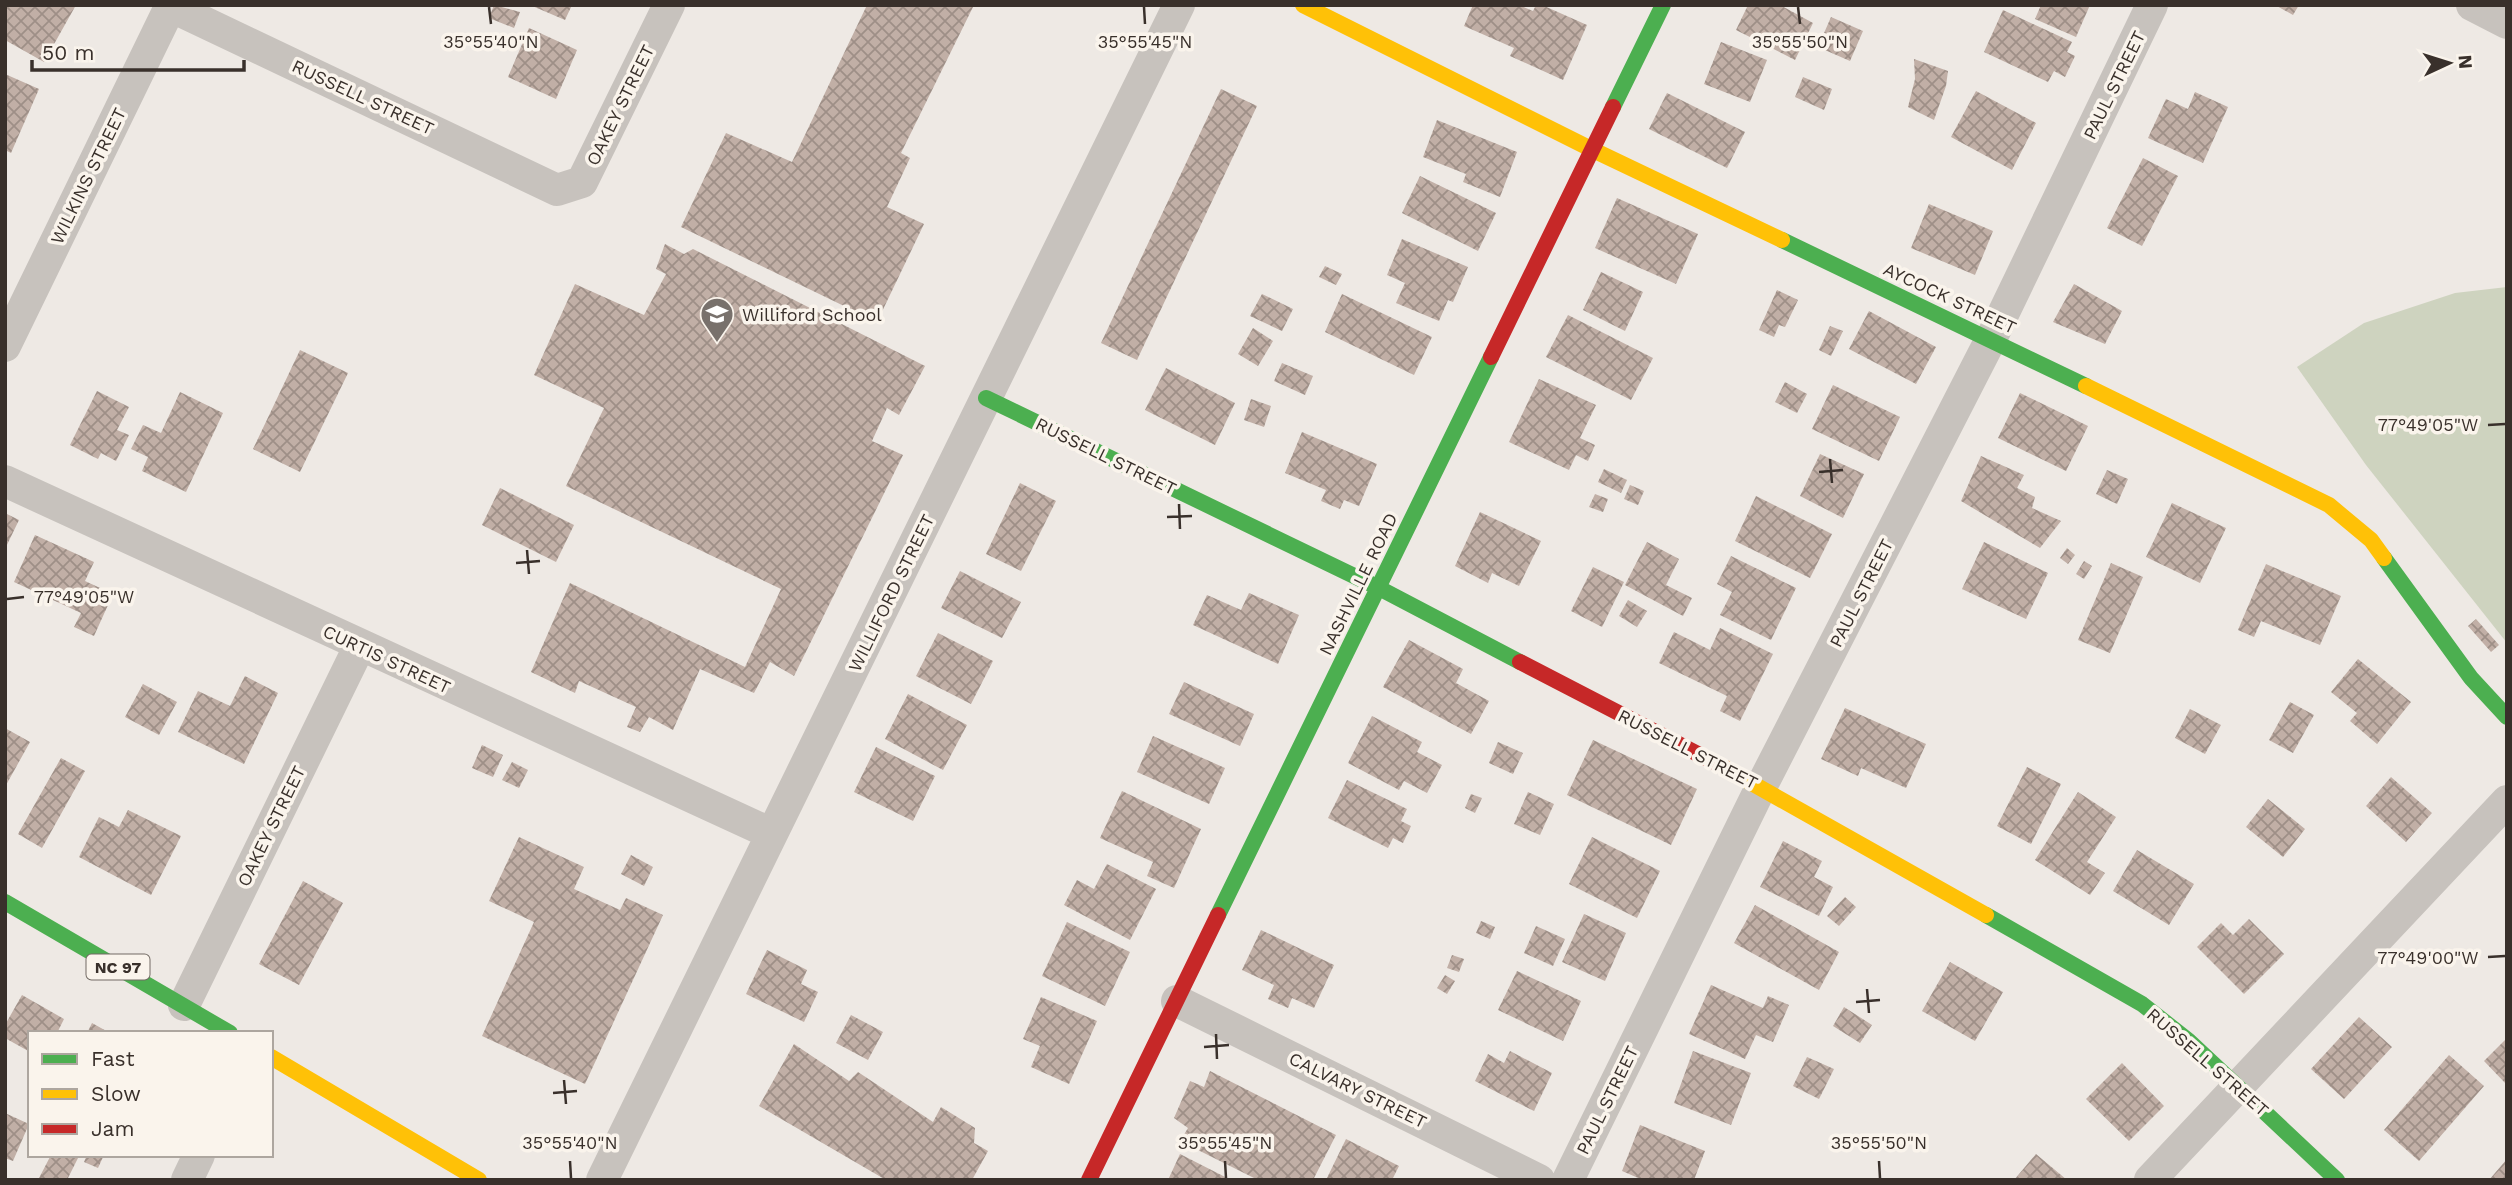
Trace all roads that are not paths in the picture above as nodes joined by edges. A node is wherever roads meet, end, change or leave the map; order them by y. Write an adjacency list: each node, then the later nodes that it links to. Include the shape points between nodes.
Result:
1 (669, 5): 10 (street, OAKEY STREET, via 582,182)
2 (1179, 5): 13 (street, WILLIFORD STREET)
3 (1303, 5): 9 (street, AYCOCK STREET)
4 (1663, 5): 9 (street, NASHVILLE ROAD)
5 (2152, 5): 11 (street, PAUL STREET)
6 (2472, 5): 8 (street)
7 (170, 6): 10 (street, RUSSELL STREET); 12 (street, WILKINS STREET)
8 (2507, 23)
9 (1591, 149): 11 (street, AYCOCK STREET); 15 (street, NASHVILLE ROAD)
10 (557, 190)
11 (1992, 339): 17 (street, AYCOCK STREET, via 2329,505 2371,540 2471,678); 18 (street, PAUL STREET)
12 (5, 346)
13 (986, 398): 15 (street, RUSSELL STREET); 20 (street, WILLIFORD STREET)
14 (5, 481): 16 (street, CURTIS STREET)
15 (1377, 587): 18 (street, RUSSELL STREET); 22 (street, NASHVILLE ROAD)
16 (359, 647): 20 (street, CURTIS STREET); 23 (street, OAKEY STREET)
17 (2507, 717)
18 (1761, 787): 26 (street, RUSSELL STREET, via 2142,1004); 33 (street, PAUL STREET)
19 (2507, 801): 26 (street)
20 (770, 833): 30 (street, WILLIFORD STREET)
21 (5, 902): 23 (street, NC 97)
22 (1177, 1001): 31 (street, NASHVILLE ROAD); 32 (street, CALVARY STREET)
23 (184, 1005): 24 (street, NC 97)
24 (227, 1031)
25 (273, 1058): 29 (street)
26 (2238, 1086): 34 (street); 35 (street, RUSSELL STREET)
27 (198, 1157): 28 (street)
28 (187, 1180)
29 (479, 1180)
30 (602, 1180)
31 (1089, 1180)
32 (1539, 1180)
33 (1568, 1180)
34 (2150, 1180)
35 (2337, 1180)

